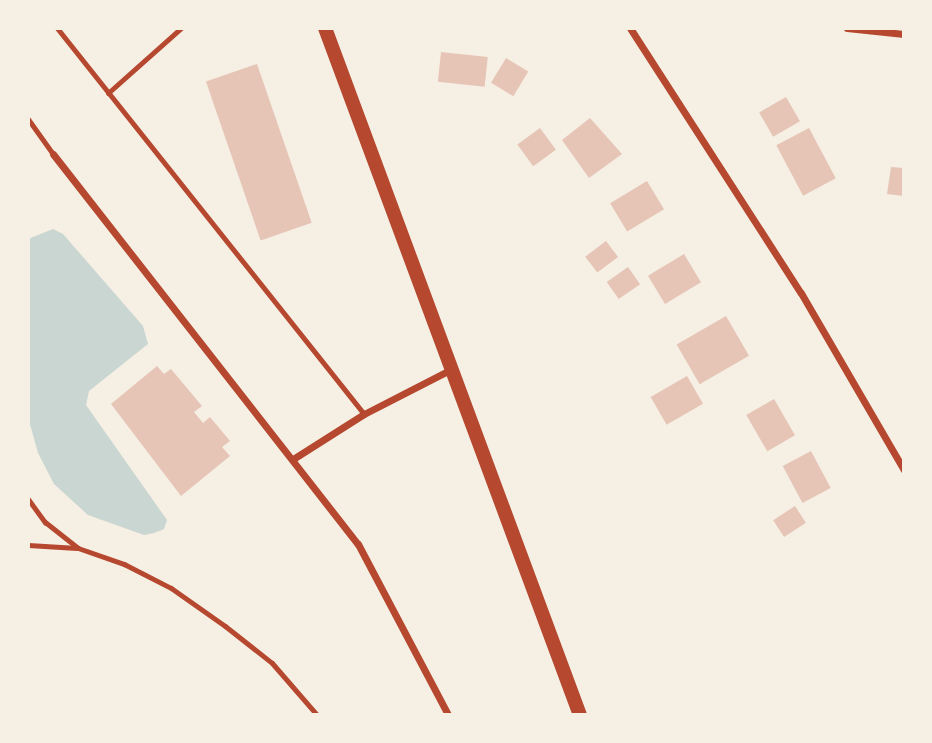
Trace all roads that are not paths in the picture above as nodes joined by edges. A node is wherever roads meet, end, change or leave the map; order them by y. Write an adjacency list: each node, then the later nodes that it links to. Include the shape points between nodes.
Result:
1 (57, 28): 7 (lane)
2 (181, 28): 7 (lane)
3 (630, 28): 13 (street, via 801,293)
4 (847, 28): 6 (street)
5 (329, 32): 10 (main road)
6 (904, 34)
7 (108, 93): 11 (lane)
8 (28, 119): 9 (lane)
9 (53, 154): 12 (street)
10 (454, 368): 11 (street); 19 (main road)
11 (364, 414): 12 (street)
12 (293, 459): 18 (street, via 358,544)
13 (904, 470)
14 (28, 499): 16 (lane, via 45,522)
15 (28, 545): 16 (lane)
16 (78, 548): 17 (lane, via 124,564 181,596 272,663 308,699)
17 (317, 715)
18 (448, 715)
19 (580, 715)

